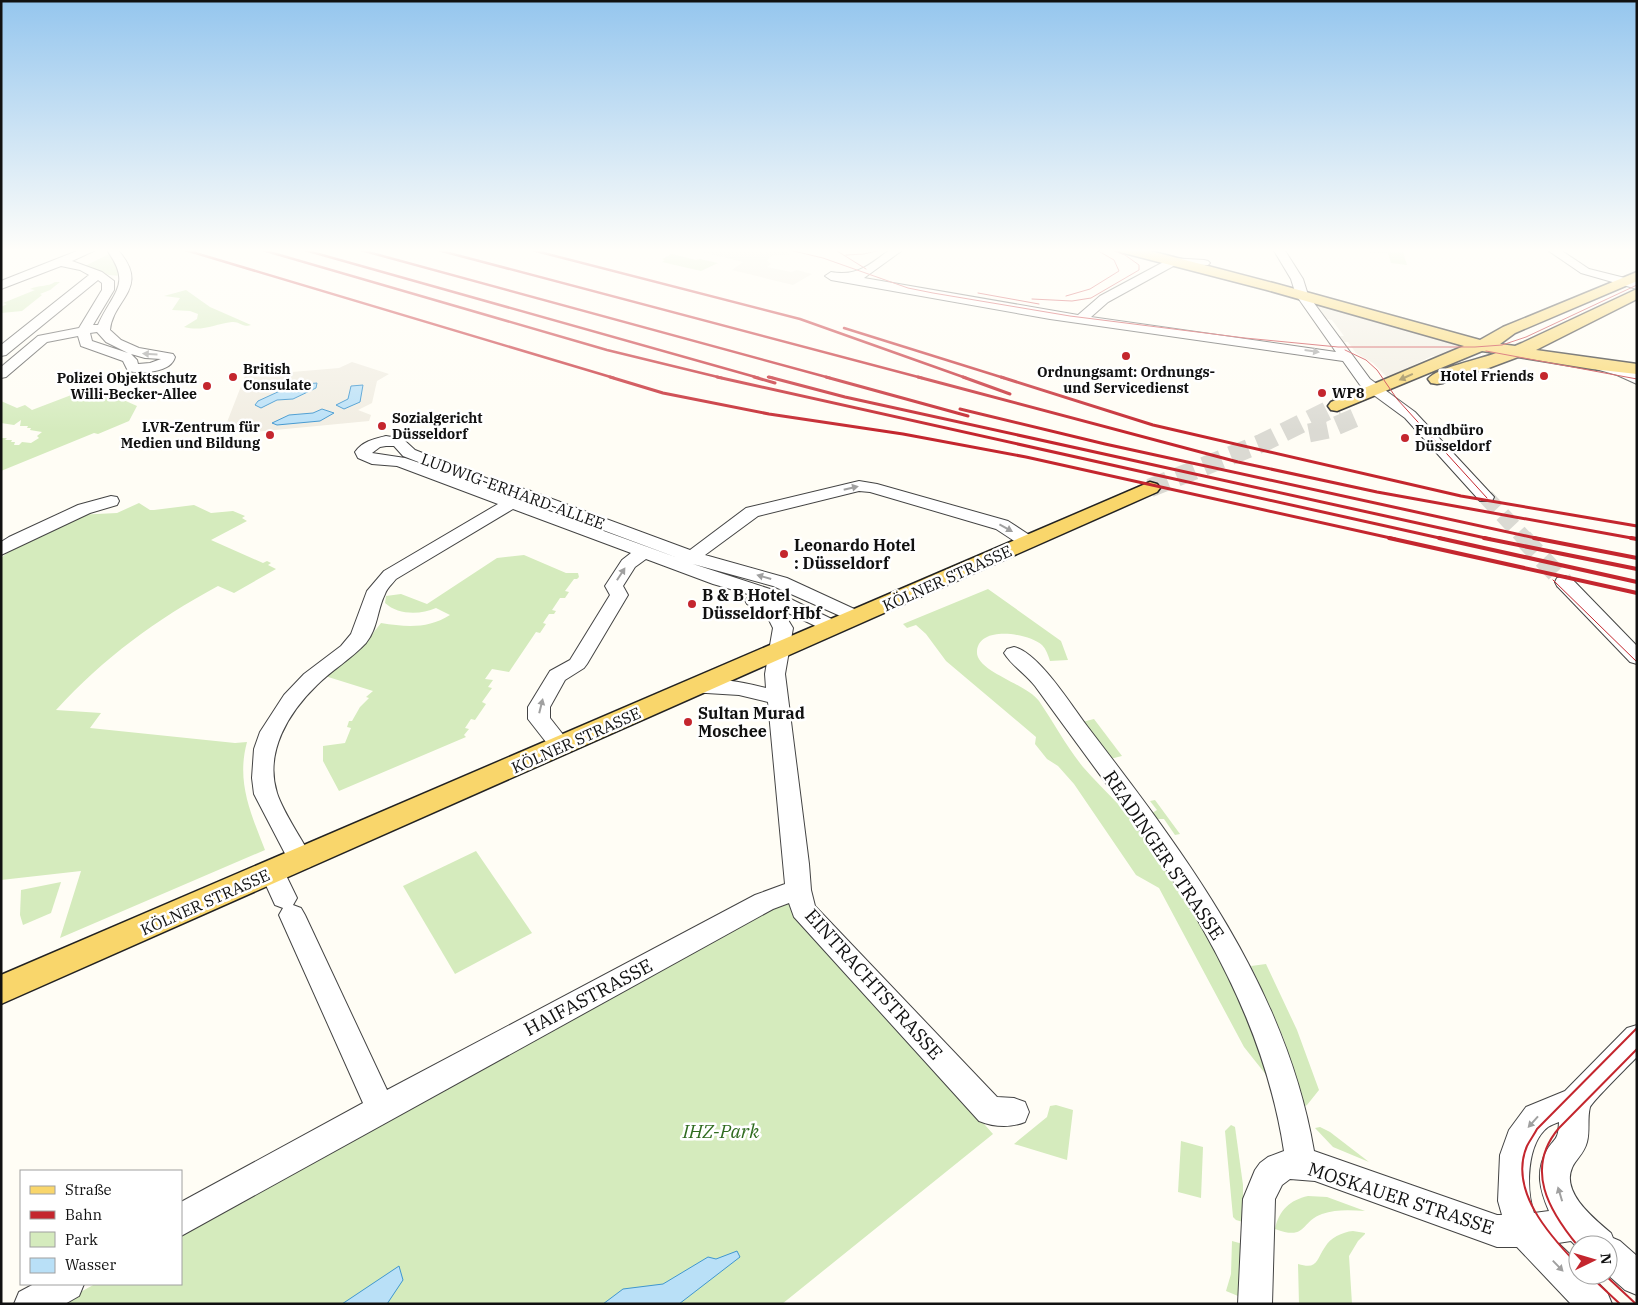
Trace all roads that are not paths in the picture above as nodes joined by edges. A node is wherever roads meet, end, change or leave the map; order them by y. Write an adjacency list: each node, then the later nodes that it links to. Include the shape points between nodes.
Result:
1 (53, 310): 16 (street)
2 (96, 310): 13 (street)
3 (113, 310): 12 (street)
4 (1044, 310): 11 (street)
5 (1046, 310): 11 (street)
6 (1092, 310): 11 (street)
7 (1313, 310): 17 (street)
8 (1367, 310): 14 (main road)
9 (1560, 310): 14 (main road, via 1503,333)
10 (1602, 310): 15 (main road)
11 (1085, 316): 17 (street, one-way to 17)
12 (103, 326): 13 (street); 13 (street, one-way to 12, via 86,343 128,358 133,368 155,367 168,359 167,355 141,353 111,340)
13 (83, 331): 23 (street, via 43,339)
14 (1488, 344): 15 (main road); 22 (main road, via 1484,354); 25 (main road, one-way to 25, via 1449,357)
15 (1522, 349): 18 (main road); 20 (main road); 22 (main road)
16 (1, 352)
17 (1345, 357): 25 (street, via 1365,382)
18 (1616, 360): 19 (main road); 21 (street)
19 (1637, 362)
20 (1592, 364): 21 (main road); 24 (street)
21 (1637, 369)
22 (1450, 373): 26 (main road)
23 (1, 374)
24 (1637, 380)
25 (1376, 390): 26 (street); 27 (main road)
26 (1391, 401): 28 (main road); 30 (street, via 1410,415)
27 (1336, 406)
28 (1370, 411)
29 (1150, 488): 33 (main road, KÖLNER STRASSE)
30 (1486, 498)
31 (517, 499): 31 (street, LUDWIG-ERHARD-ALLEE, via 505,490 414,455 398,442 379,442 364,452 369,458 399,462); 35 (street, LUDWIG-ERHARD-ALLEE); 36 (street, LUDWIG-ERHARD-ALLEE); 47 (street, via 390,575 376,591 360,637 311,679 291,700 278,721 265,749 263,778)
32 (111, 501): 34 (street, via 84,509)
33 (1028, 542): 36 (street, one-way to 33, via 752,512 859,486 1002,525); 39 (main road, KÖLNER STRASSE)
34 (1, 550)
35 (644, 552): 36 (street, LUDWIG-ERHARD-ALLEE); 46 (street, one-way to 35, via 539,719 539,707 557,676 577,664 619,595 614,586 628,564)
36 (685, 561): 37 (street, LUDWIG-ERHARD-ALLEE); 39 (street, LUDWIG-ERHARD-ALLEE, one-way to 36, via 780,582)
37 (720, 580): 40 (street, LUDWIG-ERHARD-ALLEE, via 763,593); 41 (street, LUDWIG-ERHARD-ALLEE, via 775,613 782,628)
38 (1564, 582): 43 (street)
39 (856, 617): 40 (main road, KÖLNER STRASSE)
40 (833, 627): 41 (main road, KÖLNER STRASSE)
41 (778, 652): 44 (main road, KÖLNER STRASSE); 45 (street, EINTRACHTSTRASSE, via 775,674)
42 (1014, 653): 54 (street, READINGER STRASSE, via 1037,674 1171,857 1216,927 1244,978 1269,1040 1295,1121)
43 (1637, 658)
44 (697, 687): 45 (street, via 739,688); 46 (main road, KÖLNER STRASSE)
45 (778, 698): 48 (street, EINTRACHTSTRASSE)
46 (561, 746): 47 (main road, KÖLNER STRASSE)
47 (287, 886): 49 (main road, KÖLNER STRASSE); 52 (street)
48 (798, 890): 52 (street, HAIFASTRASSE, via 764,902); 53 (street, EINTRACHTSTRASSE, via 803,910 990,1111)
49 (1, 990)
50 (1637, 1038): 51 (street)
51 (1576, 1101): 56 (street, one-way to 56, via 1537,1117 1516,1148 1514,1201); 57 (street, one-way to 51, via 1560,1198 1556,1181 1556,1166 1571,1144)
52 (381, 1109): 55 (street, HAIFASTRASSE)
53 (1014, 1112)
54 (1302, 1164): 56 (street, MOSKAUER STRASSE, via 1488,1228); 62 (street, MOSKAUER STRASSE, via 1290,1164 1270,1174 1259,1199)
55 (182, 1219)
56 (1524, 1231): 57 (street, MOSKAUER STRASSE); 63 (street, one-way to 63)
57 (1588, 1235)
58 (1618, 1262): 59 (street)
59 (1637, 1278)
60 (65, 1285): 61 (street)
61 (31, 1304)
62 (1255, 1304)
63 (1594, 1304)

